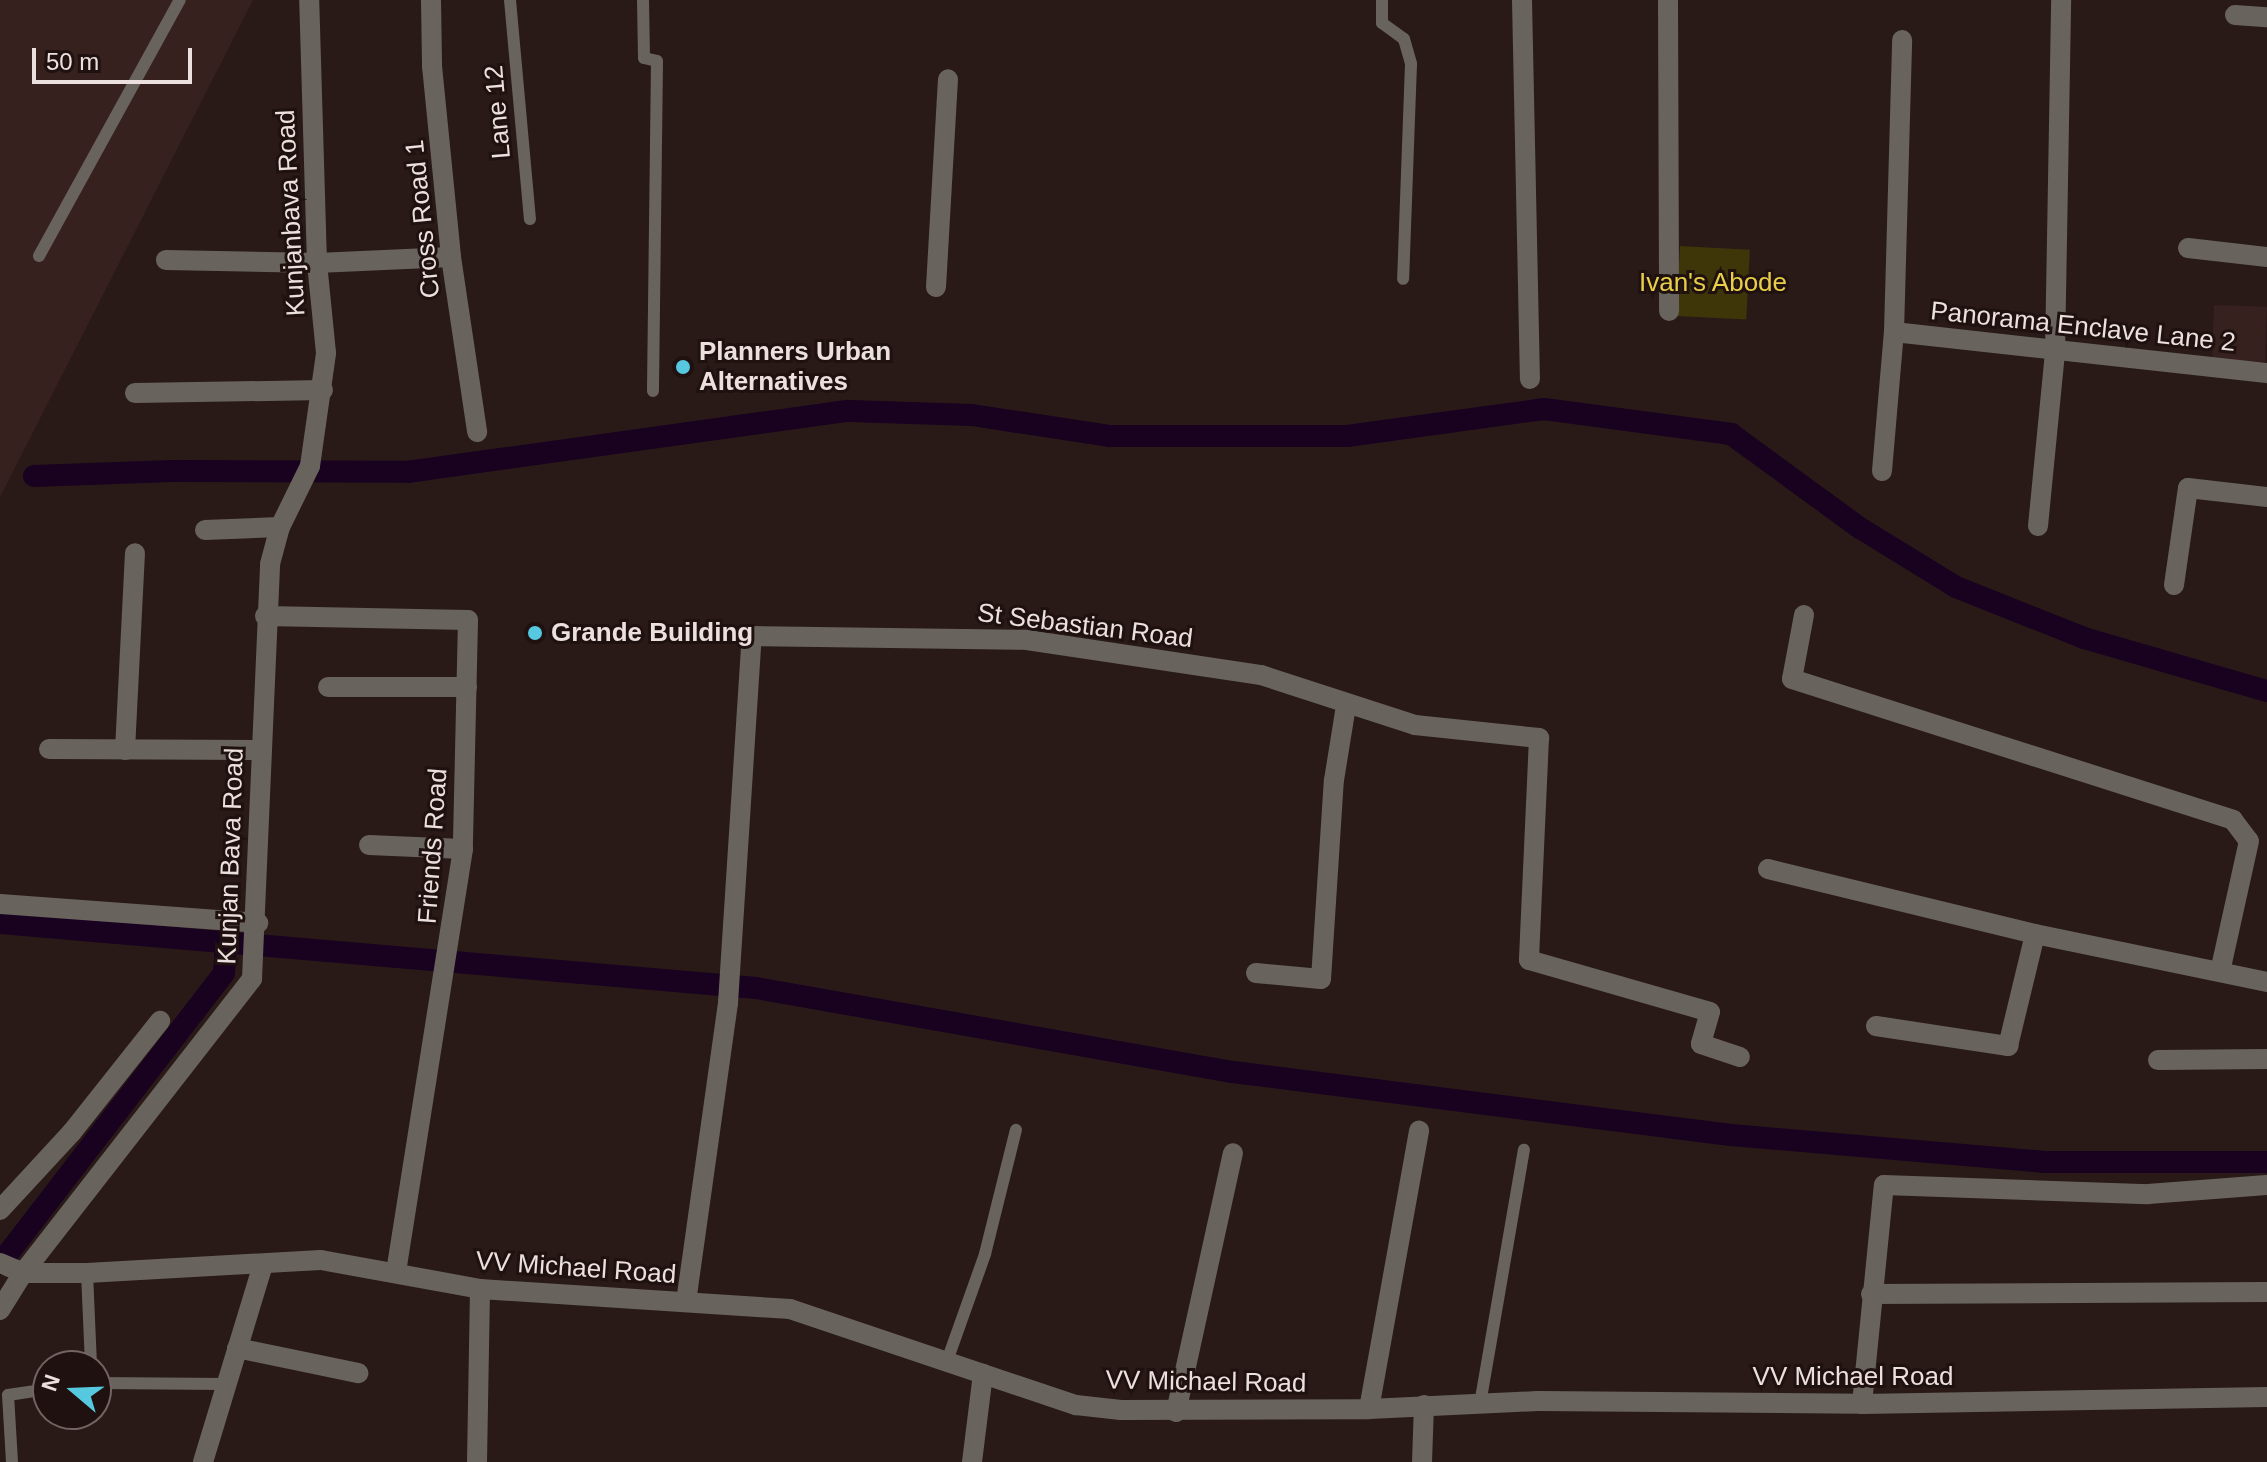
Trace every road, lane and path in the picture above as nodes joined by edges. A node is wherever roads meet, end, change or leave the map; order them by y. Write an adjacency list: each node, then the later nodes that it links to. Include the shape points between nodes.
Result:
1 (180, 0): 16 (lane)
2 (309, 0): 20 (street, Kunjanbava Road)
3 (431, 0): 17 (street, Cross Road 1, via 432,66)
4 (510, 0): 14 (lane, Lane 12)
5 (643, 0): 29 (lane, via 644,58 657,61)
6 (1382, 0): 21 (lane, via 1382,23 1404,39 1411,64)
7 (1522, 0): 27 (street)
8 (1668, 0): 23 (street)
9 (2061, 0): 25 (street)
10 (2235, 15): 11 (street)
11 (2267, 17)
12 (1902, 40): 24 (street, Panorama Enclave Lane 2)
13 (948, 79): 22 (street)
14 (530, 219)
15 (2188, 248): 18 (street)
16 (39, 256)
17 (451, 257): 20 (street); 32 (street, Cross Road 1)
18 (2267, 257)
19 (166, 260): 20 (street)
20 (317, 263): 28 (street, Kunjanbava Road, via 326,353)
21 (1403, 279)
22 (936, 287)
23 (1669, 311)
24 (1894, 332): 25 (street, Panorama Enclave Lane 2); 33 (street, Panorama Enclave Lane 2)
25 (2055, 353): 26 (street, Panorama Enclave Lane 2); 35 (street)
26 (2267, 373)
27 (1530, 379)
28 (323, 390): 30 (street); 31 (street, Kunjanbava Road)
29 (653, 391)
30 (135, 393)
31 (319, 423): 36 (street, Kunjan Bava Road, via 310,466)
32 (477, 432)
33 (1882, 471)
34 (2267, 497): 39 (street, via 2188,488)
35 (2038, 526)
36 (280, 527): 37 (street); 41 (street, Kunjan Bava Road)
37 (205, 530)
38 (135, 553): 46 (street)
39 (2174, 585)
40 (1804, 615): 54 (street, via 1792,679 2233,820 2249,841)
41 (265, 616): 43 (street, Friends Road, via 468,620); 47 (street, Kunjan Bava Road)
42 (328, 687): 43 (street)
43 (467, 687): 49 (street, Friends Road)
44 (1346, 706): 55 (street, via 1334,780 1321,979); 59 (street, St Sebastian Road, via 1415,725 1539,738 1529,960 1710,1012 1701,1044); 76 (street, St Sebastian Road, via 1261,675 1027,640 752,636 729,990)
45 (49, 749): 46 (street)
46 (125, 750): 47 (street)
47 (260, 750): 52 (street, Kunjan Bava Road)
48 (369, 845): 49 (street)
49 (463, 849): 72 (street, Friends Road)
50 (1768, 869): 53 (street)
51 (0, 904): 52 (street)
52 (258, 923): 70 (street, Kunjan Bava Road, via 252,979)
53 (2035, 934): 54 (street); 58 (street, via 2008,1046)
54 (2220, 972): 56 (street)
55 (1256, 973)
56 (2267, 982)
57 (160, 1021): 67 (street, via 72,1132)
58 (1876, 1026)
59 (1740, 1057)
60 (2267, 1059): 61 (street)
61 (2158, 1060)
62 (1016, 1130): 80 (lane, via 985,1254)
63 (1419, 1130): 90 (street)
64 (1524, 1150): 87 (lane)
65 (1233, 1153): 91 (street)
66 (2267, 1185): 75 (street, via 2148,1194 1884,1185)
67 (0, 1210)
68 (0, 1263): 70 (street)
69 (263, 1265): 71 (street, VV Michael Road); 72 (street, VV Michael Road, via 321,1260); 78 (street)
70 (21, 1273): 71 (street, VV Michael Road); 77 (street, Kunjan Bava Road)
71 (87, 1273): 79 (lane)
72 (396, 1273): 73 (street, VV Michael Road)
73 (480, 1289): 76 (street, VV Michael Road); 94 (street)
74 (2267, 1292): 75 (street)
75 (1871, 1294): 88 (street)
76 (686, 1302): 80 (street, VV Michael Road, via 790,1309)
77 (0, 1310)
78 (237, 1348): 81 (street); 84 (street)
79 (90, 1350)
80 (947, 1361): 82 (street, VV Michael Road)
81 (358, 1373)
82 (983, 1374): 91 (street, VV Michael Road, via 1076,1405); 95 (street)
83 (112, 1383): 84 (lane)
84 (226, 1384): 93 (street)
85 (32, 1391): 92 (lane, via 8,1395)
86 (2267, 1397): 88 (street, VV Michael Road)
87 (1480, 1404): 88 (street, VV Michael Road); 89 (street, VV Michael Road)
88 (1862, 1404)
89 (1424, 1405): 90 (street, VV Michael Road); 96 (street)
90 (1369, 1409): 91 (street, VV Michael Road)
91 (1176, 1412)
92 (12, 1462)
93 (203, 1462)
94 (477, 1462)
95 (972, 1462)
96 (1422, 1462)

